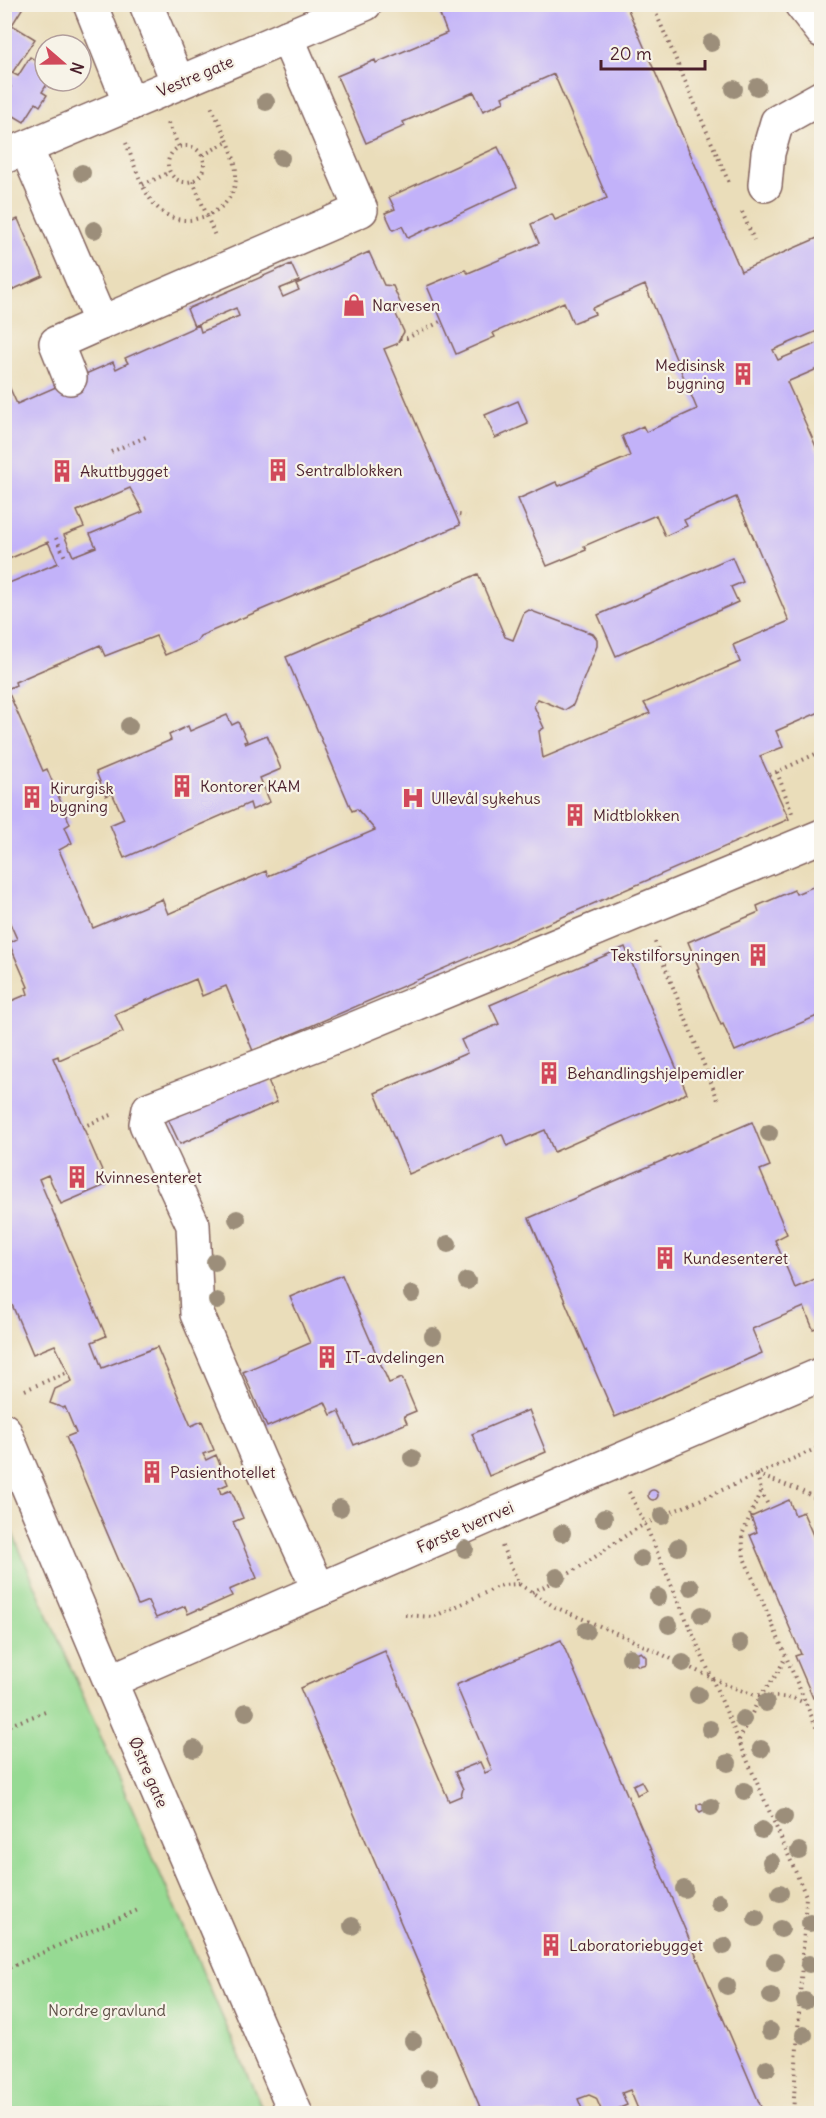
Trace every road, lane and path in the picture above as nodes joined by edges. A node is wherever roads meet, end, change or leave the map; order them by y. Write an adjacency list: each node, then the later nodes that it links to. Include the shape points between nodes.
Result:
1 (90, 4): 11 (street)
2 (146, 4): 8 (street)
3 (364, 4): 7 (street, Vestre gate)
4 (652, 4): 22 (path)
5 (801, 4): 6 (street)
6 (822, 31)
7 (287, 38): 8 (street, Vestre gate); 28 (street, via 361,210)
8 (178, 83): 11 (street, Vestre gate)
9 (822, 97): 21 (street, via 777,122 768,153)
10 (209, 102): 14 (path)
11 (130, 104): 16 (street, Vestre gate)
12 (167, 121): 15 (path)
13 (124, 139): 20 (path)
14 (227, 142): 17 (path); 24 (path, via 236,163 235,183 226,202)
15 (178, 147): 17 (path, via 194,147); 18 (path, via 168,160)
16 (15, 152): 28 (street)
17 (203, 155): 19 (path, via 202,173)
18 (170, 172): 19 (path, via 182,181); 20 (path)
19 (192, 181): 24 (path)
20 (143, 185): 24 (path, via 151,202 168,216 188,220)
21 (765, 185)
22 (731, 186)
23 (740, 208): 26 (path)
24 (207, 216): 25 (path)
25 (212, 226)
26 (754, 240)
27 (442, 321): 29 (path)
28 (101, 323): 30 (street, via 56,343)
29 (400, 338)
30 (70, 378)
31 (148, 436): 32 (path)
32 (111, 452)
33 (56, 538): 34 (path)
34 (66, 559)
35 (822, 751): 36 (path)
36 (777, 772): 37 (path); 38 (path)
37 (770, 775)
38 (808, 829): 56 (street, via 327,1040 149,1109 146,1124 193,1225 197,1314)
39 (654, 940): 40 (path)
40 (718, 1100)
41 (115, 1114): 42 (path)
42 (82, 1127)
43 (68, 1372): 45 (path)
44 (822, 1374): 56 (street, Første tverrvei)
45 (25, 1390)
46 (4, 1430): 61 (street, Østre gate)
47 (822, 1446): 48 (path)
48 (757, 1475): 50 (path); 51 (path); 53 (path)
49 (627, 1489): 53 (path)
50 (761, 1490): 52 (path); 59 (path, via 742,1534 744,1558)
51 (822, 1501)
52 (768, 1505)
53 (645, 1524): 57 (path, via 579,1568); 60 (path)
54 (500, 1542): 55 (path)
55 (519, 1584): 57 (path); 58 (path, via 502,1585 433,1617)
56 (319, 1590): 61 (street, Første tverrvei)
57 (532, 1592): 60 (path, via 555,1607)
58 (405, 1615)
59 (786, 1657): 62 (path); 63 (path)
60 (711, 1676): 62 (path); 66 (path)
61 (110, 1681): 70 (street, Østre gate)
62 (760, 1695): 63 (path); 66 (path)
63 (806, 1703): 67 (path)
64 (48, 1711): 65 (path)
65 (4, 1727)
66 (738, 1740): 71 (path, via 806,1896)
67 (822, 1741)
68 (140, 1909): 69 (path)
69 (4, 1970)
70 (296, 2114)
71 (793, 2114)

